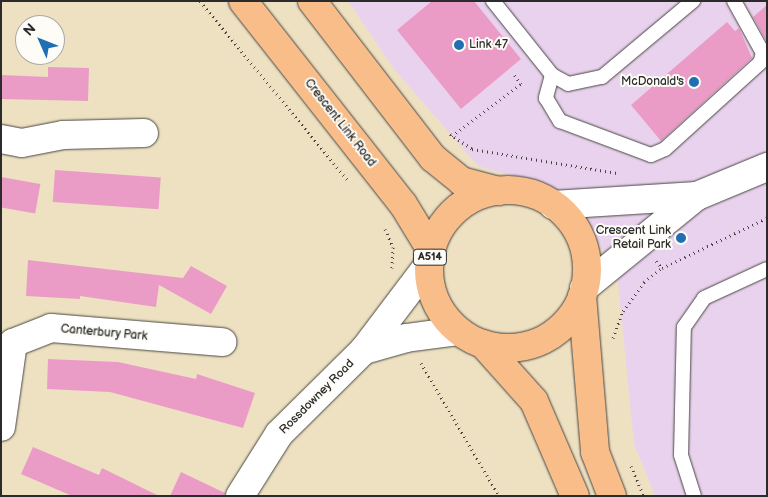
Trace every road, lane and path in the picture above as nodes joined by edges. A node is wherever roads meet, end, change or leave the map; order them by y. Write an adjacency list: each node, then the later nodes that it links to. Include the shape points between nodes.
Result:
1 (200, 1): 15 (path)
2 (243, 1): 21 (highway, Crescent Link Road / A514, via 403,204)
3 (312, 1): 16 (highway, Crescent Link Road / A514, via 433,158 461,181)
4 (493, 1): 8 (lane)
5 (693, 1): 8 (lane, via 602,77 568,84)
6 (734, 1): 8 (lane, via 763,53 760,64 665,149 651,155 560,121 546,98)
7 (514, 74): 11 (path, via 521,84)
8 (552, 75)
9 (446, 129): 11 (path)
10 (144, 133): 12 (street, via 63,135 22,143)
11 (452, 136): 14 (path, via 472,149 560,167)
12 (1, 138)
13 (767, 167): 17 (street)
14 (619, 173)
15 (354, 188)
16 (499, 191): 18 (highway, Crescent Link Road / A514, via 526,192); 21 (highway, Crescent Link Road / A514, via 456,209)
17 (697, 196): 18 (street); 24 (street)
18 (553, 205): 24 (highway, Crescent Link Road / A514, via 581,239 587,268)
19 (767, 218): 28 (path, via 674,259 644,282 623,311)
20 (379, 220): 23 (path, via 393,247)
21 (430, 257): 25 (highway, Crescent Link Road / A514, via 437,304); 30 (street, Rossdowney Road)
22 (767, 269): 38 (lane, via 704,298 684,327 681,456)
23 (392, 275)
24 (583, 292): 29 (highway, Crescent Link Road / A514, via 568,320 546,338 521,347); 36 (highway, Crescent Link Road / A514, via 595,452)
25 (458, 331): 26 (street, Rossdowney Road); 29 (highway, Crescent Link Road / A514)
26 (406, 338): 30 (street, Rossdowney Road); 34 (path)
27 (222, 342): 31 (street, Canterbury Park, via 51,328 13,343)
28 (611, 343)
29 (483, 344): 35 (highway, Crescent Link Road / A514, via 534,401)
30 (364, 350): 33 (street, Rossdowney Road, via 279,434)
31 (1, 427)
32 (629, 460): 37 (path)
33 (240, 496)
34 (498, 496)
35 (575, 496)
36 (612, 496)
37 (644, 496)
38 (694, 496)

